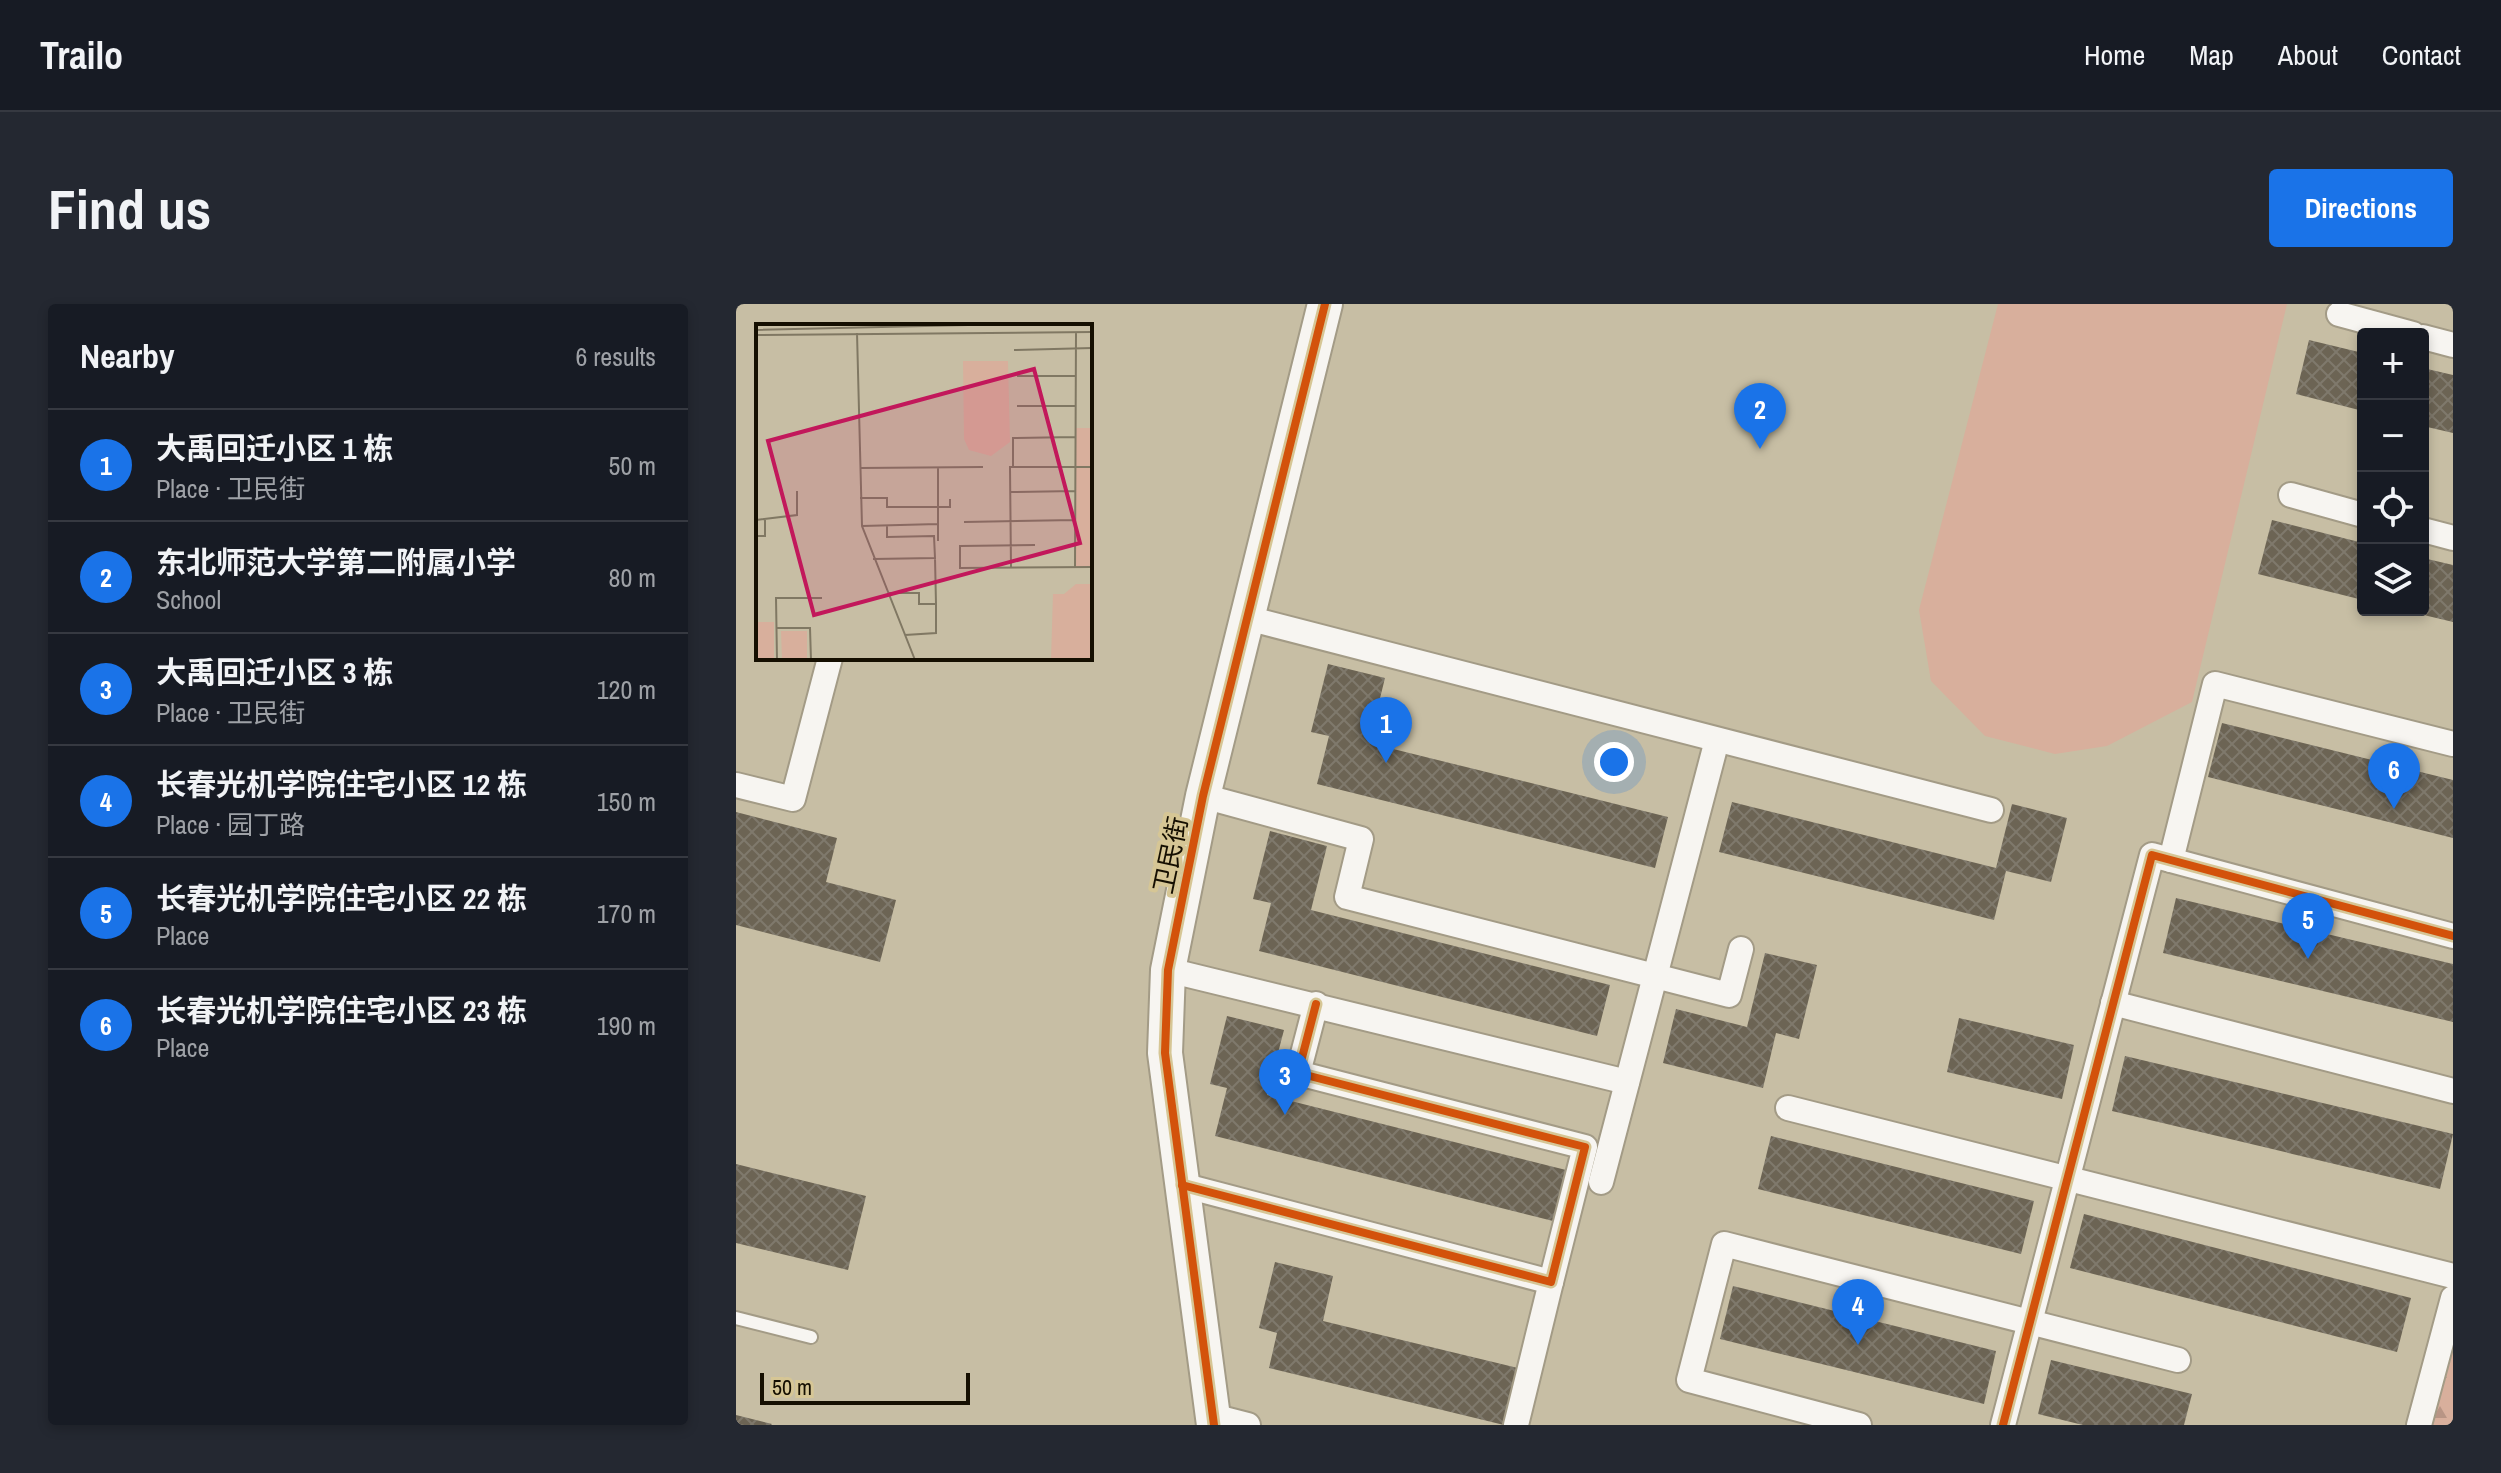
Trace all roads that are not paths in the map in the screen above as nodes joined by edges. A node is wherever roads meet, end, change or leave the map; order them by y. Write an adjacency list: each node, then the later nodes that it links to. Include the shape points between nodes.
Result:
1 (1325, 304): 10 (street, 卫民街)
2 (2339, 314): 3 (street)
3 (2391, 328)
4 (2429, 339): 5 (street)
5 (2453, 345)
6 (2291, 495): 7 (street)
7 (2357, 513)
8 (2429, 532): 9 (street)
9 (2453, 538)
10 (1247, 618): 12 (street); 15 (street, 卫民街)
11 (829, 660): 14 (street, via 793,799)
12 (1717, 740): 16 (street); 21 (street)
13 (2453, 744): 17 (street, via 2215,684)
14 (736, 785)
15 (1203, 796): 20 (street, 卫民街); 21 (street, via 1361,839 1347,897)
16 (1991, 810)
17 (2171, 860): 18 (street); 22 (street, via 2152,855)
18 (2453, 936)
19 (1741, 949): 21 (street, via 1729,995)
20 (1168, 970): 23 (street); 29 (street, 卫民街, via 1165,1053)
21 (1655, 976): 24 (street)
22 (2113, 1003): 25 (street); 27 (street)
23 (1316, 1004): 24 (street); 31 (street, via 1298,1073 1585,1147)
24 (1627, 1082): 28 (street)
25 (2453, 1091)
26 (1788, 1108): 27 (street)
27 (2068, 1177): 30 (street); 34 (street)
28 (1601, 1182)
29 (1182, 1185): 31 (street); 37 (street, 卫民街)
30 (2453, 1276)
31 (1551, 1282): 39 (street)
32 (2453, 1298): 42 (street)
33 (736, 1318): 35 (lane)
34 (2030, 1323): 36 (street); 40 (street, via 1724,1244 1689,1380); 41 (street)
35 (811, 1337)
36 (2178, 1360)
37 (1214, 1421): 38 (street)
38 (1248, 1425)
39 (1516, 1425)
40 (1859, 1425)
41 (2003, 1425)
42 (2419, 1425)

